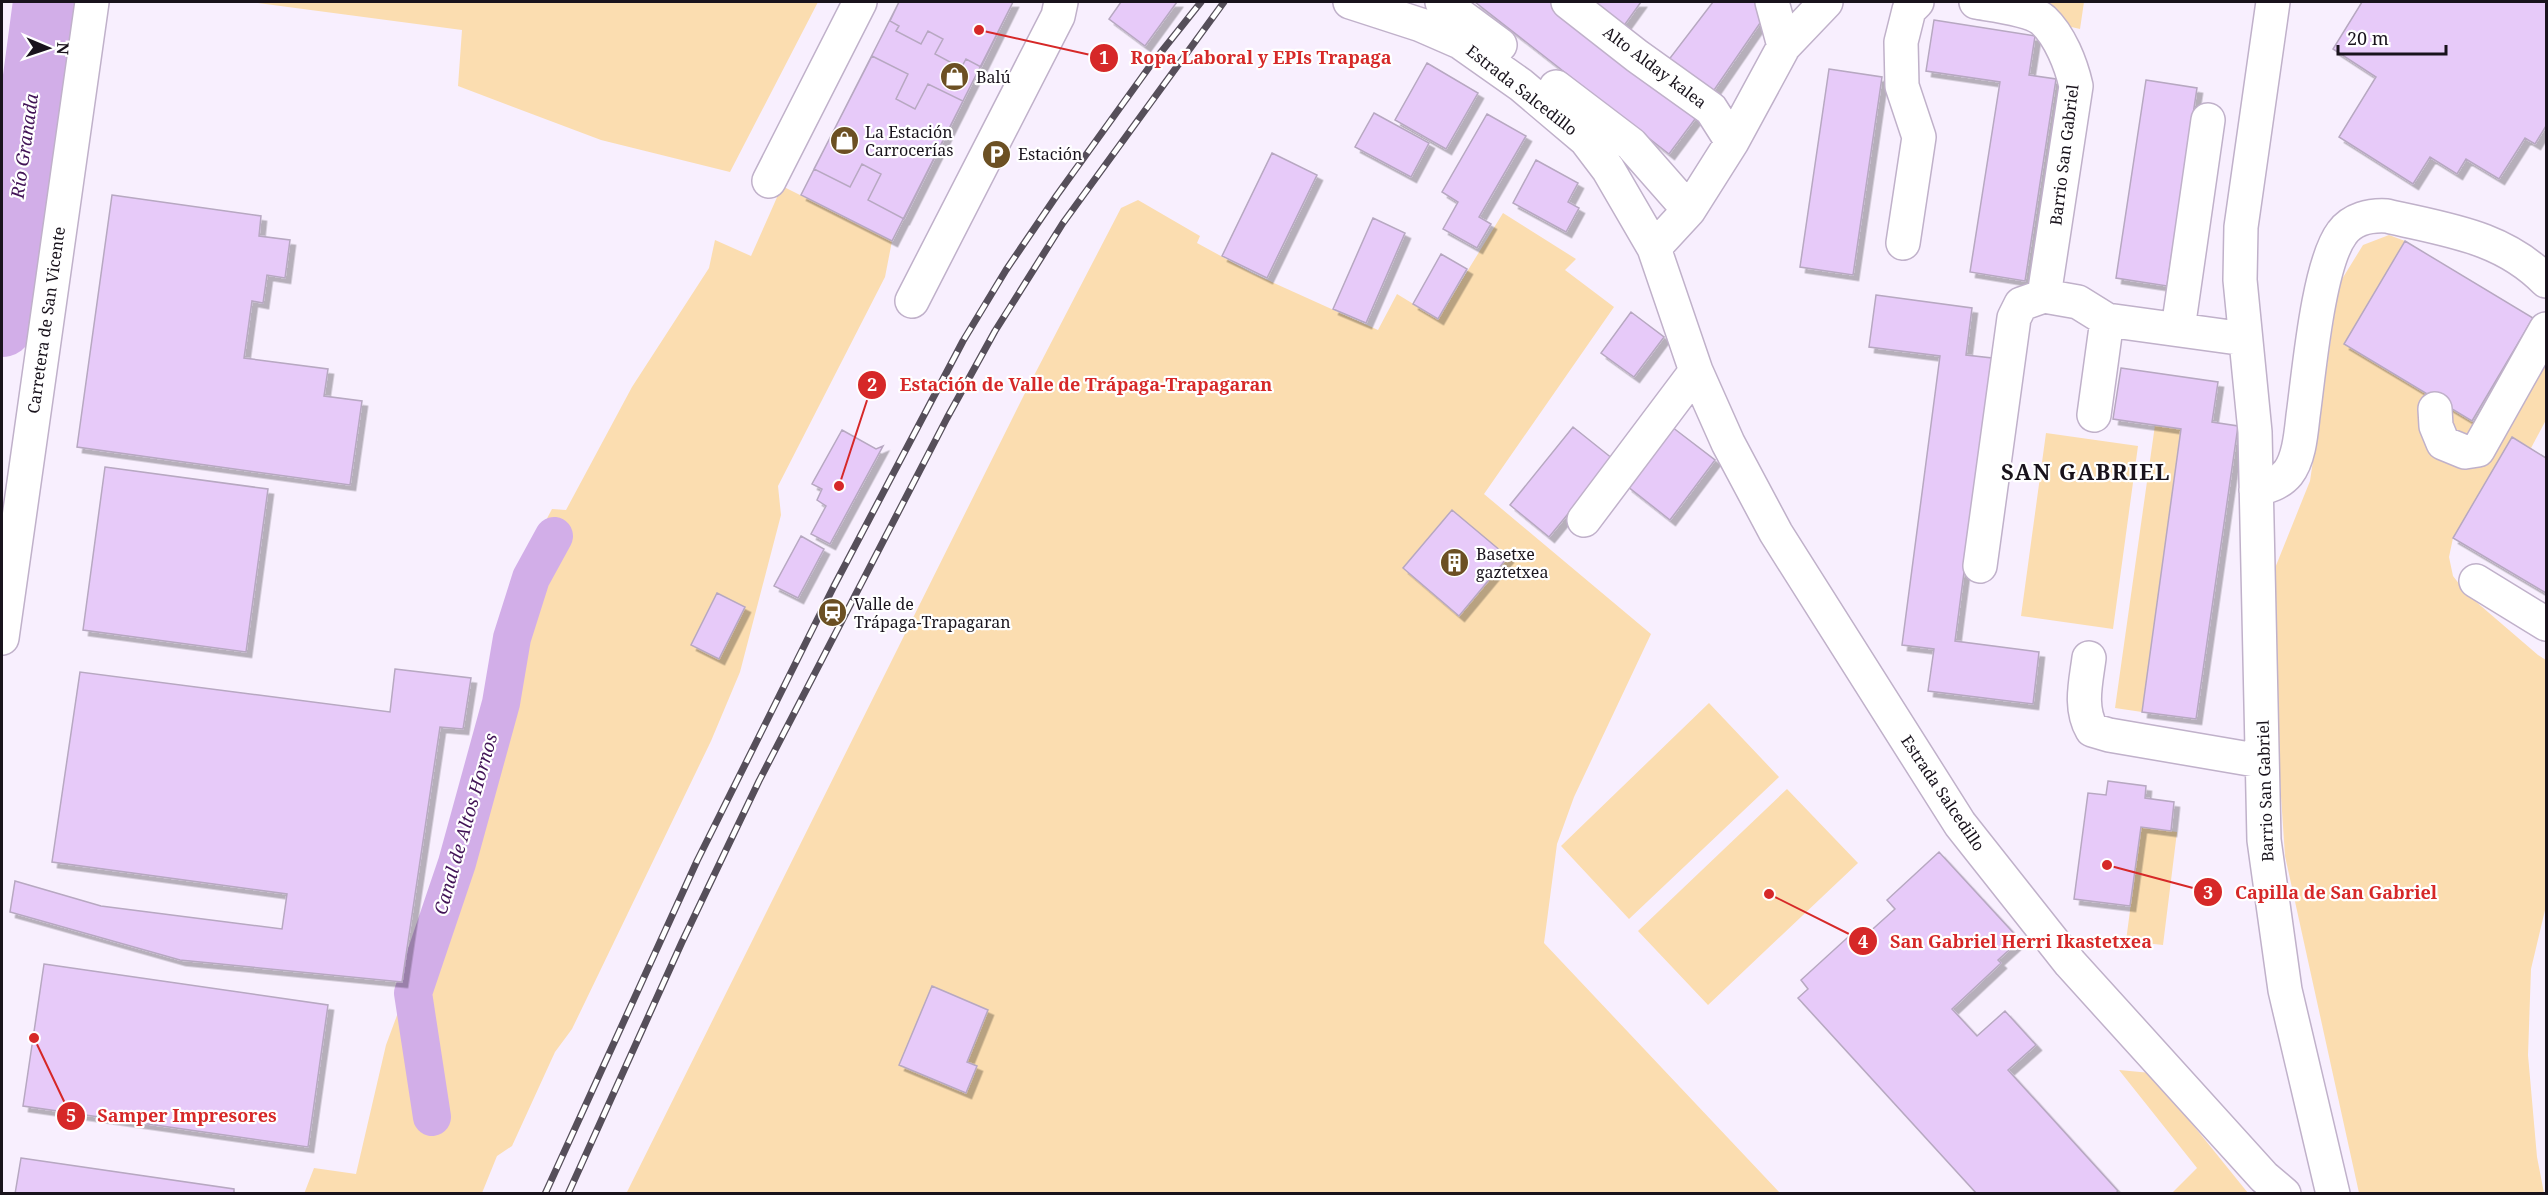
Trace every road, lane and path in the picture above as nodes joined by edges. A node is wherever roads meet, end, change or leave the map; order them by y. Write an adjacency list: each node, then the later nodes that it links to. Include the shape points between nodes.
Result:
1 (92, 2): 34 (street, Carretera de San Vicente)
2 (860, 2): 15 (street)
3 (1060, 2): 21 (street, via 1058,16)
4 (1350, 2): 18 (street, Estrada Salcedillo, via 1460,42 1521,85 1586,140 1608,169)
5 (1442, 2): 16 (street, Estrada Salcedillo, via 1631,144)
6 (1568, 2): 14 (street, Alto Alday kalea, via 1711,109)
7 (1772, 2): 12 (street)
8 (1826, 2): 12 (street)
9 (1917, 2): 17 (street, via 1909,10 1901,42 1902,86 1919,136)
10 (1976, 2): 20 (street, Barrio San Gabriel, via 2042,19 2072,67 2076,86)
11 (2273, 2): 25 (street, Barrio San Gabriel, via 2241,227)
12 (1784, 46): 14 (street)
13 (2208, 120): 23 (street)
14 (1732, 142): 16 (street)
15 (769, 181)
16 (1689, 210): 18 (street)
17 (1904, 243)
18 (1654, 248): 26 (street, Estrada Salcedillo)
19 (2547, 281): 29 (street, via 2529,263 2496,244 2387,216 2355,222 2343,232 2334,248 2321,293 2299,445 2289,472 2276,484)
20 (2044, 296): 22 (street, via 2078,302); 31 (street, via 2021,304 2014,318)
21 (912, 301)
22 (2107, 320): 23 (street); 28 (street)
23 (2178, 329): 25 (street)
24 (2547, 330): 27 (street, via 2478,450 2464,452 2443,443)
25 (2245, 339): 29 (street, Barrio San Gabriel)
26 (1695, 371): 30 (street); 37 (street, Estrada Salcedillo, via 1771,524 1960,824 2070,963)
27 (2435, 409)
28 (2094, 415)
29 (2256, 490): 36 (street, Barrio San Gabriel)
30 (1584, 520)
31 (1980, 566)
32 (2476, 581): 33 (street)
33 (2547, 624)
34 (2, 638)
35 (2089, 658): 36 (street, via 2084,697 2085,717 2092,730)
36 (2261, 761): 38 (street, Barrio San Gabriel, via 2264,840 2285,990)
37 (2284, 1194)
38 (2333, 1194)

